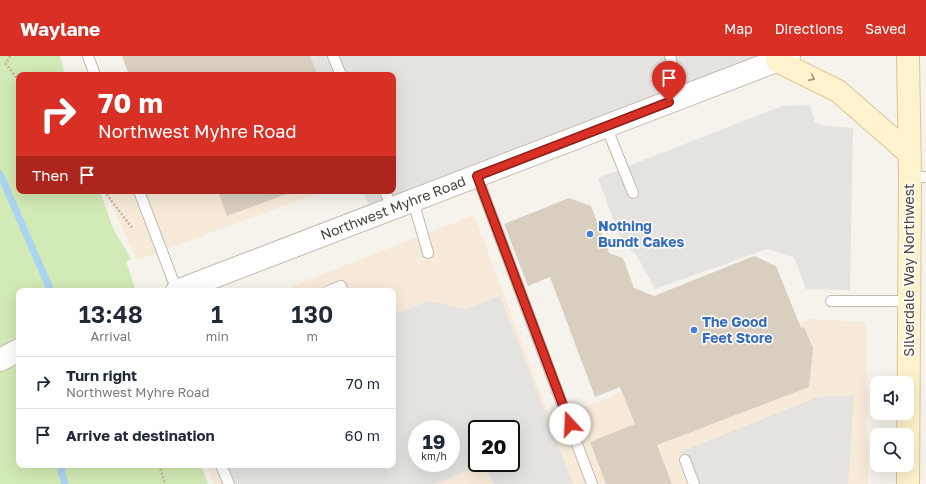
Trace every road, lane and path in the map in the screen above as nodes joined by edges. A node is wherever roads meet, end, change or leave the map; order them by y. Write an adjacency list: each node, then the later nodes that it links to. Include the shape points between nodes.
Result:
1 (10, 56): 9 (path, via 6,64)
2 (88, 56): 7 (lane)
3 (333, 56): 8 (lane)
4 (670, 56): 10 (lane)
5 (908, 56): 12 (main road, Silverdale Way Northwest)
6 (783, 58): 10 (street, Northwest Myhre Road); 12 (main road, one-way to 12, via 838,91)
7 (94, 72)
8 (340, 72)
9 (16, 77)
10 (681, 97): 11 (street, Northwest Myhre Road)
11 (606, 126): 13 (street, Northwest Myhre Road); 15 (lane)
12 (910, 154): 14 (main road, Silverdale Way Northwest)
13 (477, 176): 18 (street, Northwest Myhre Road); 31 (lane)
14 (918, 177): 23 (main road, Silverdale Way Northwest)
15 (633, 193)
16 (140, 194): 20 (lane)
17 (388, 200): 18 (street, Northwest Myhre Road); 21 (street, Northwest Myhre Road)
18 (413, 201): 19 (lane)
19 (428, 253)
20 (176, 288)
21 (184, 288)
22 (831, 301): 23 (lane)
23 (909, 301): 33 (main road, Silverdale Way Northwest)
24 (16, 352): 25 (street)
25 (0, 360)
26 (685, 460): 32 (lane)
27 (160, 468): 29 (path)
28 (222, 468): 30 (lane)
29 (165, 484)
30 (229, 484)
31 (592, 484)
32 (694, 484)
33 (908, 484)

